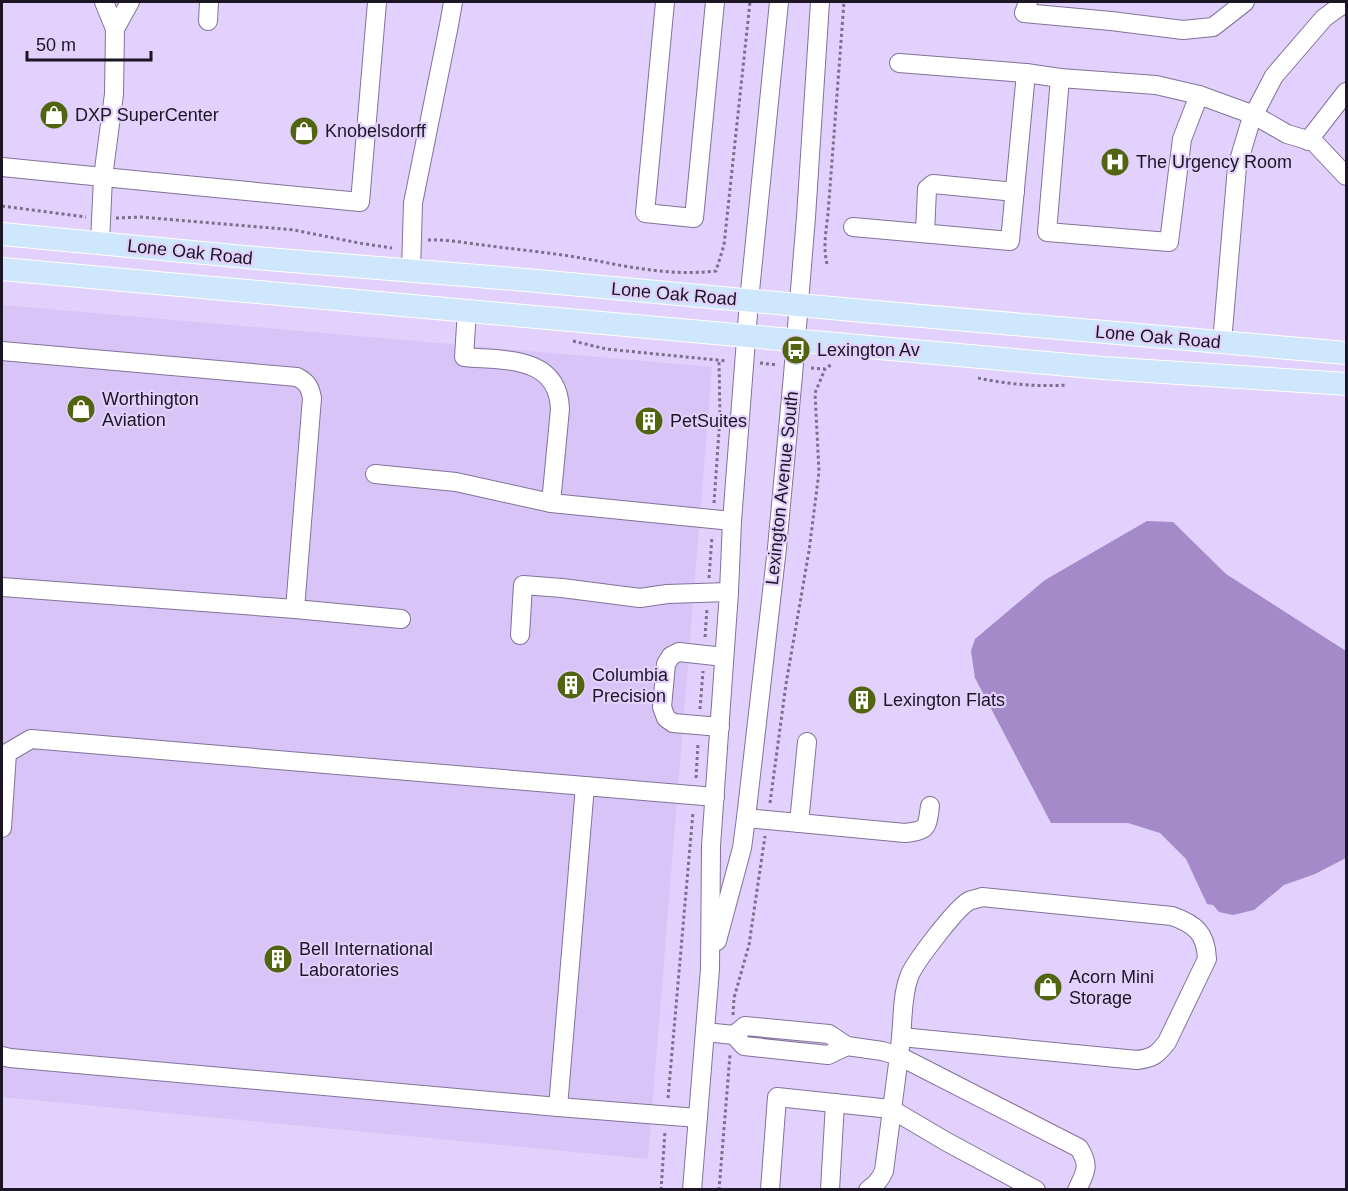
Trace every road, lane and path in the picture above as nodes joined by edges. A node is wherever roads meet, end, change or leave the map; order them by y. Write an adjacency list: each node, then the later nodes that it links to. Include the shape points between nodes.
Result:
1 (104, 2): 16 (street)
2 (130, 2): 16 (street)
3 (209, 2): 15 (street)
4 (378, 2): 26 (street, via 360,202)
5 (453, 2): 34 (street, via 413,203)
6 (665, 2): 7 (street, via 645,213 694,218)
7 (715, 2)
8 (750, 2): 34 (path, via 724,245 716,270 683,273 430,239)
9 (779, 2): 38 (street, Lexington Avenue South)
10 (820, 2): 39 (street, Lexington Avenue South)
11 (844, 2): 35 (path)
12 (1028, 2): 13 (street, via 1024,13 1183,30 1213,27)
13 (1245, 2)
14 (1346, 2): 22 (street, via 1324,18 1274,76)
15 (208, 21)
16 (115, 29): 26 (street, via 114,94)
17 (899, 63): 18 (street)
18 (1026, 73): 19 (street); 27 (street)
19 (1060, 78): 21 (street, via 1156,86); 21 (street, via 1047,232 1169,242 1182,139)
20 (1347, 92): 23 (street)
21 (1199, 95): 22 (street)
22 (1254, 115): 23 (street); 43 (street, via 1237,167)
23 (1308, 141): 25 (street, via 1314,142)
24 (2, 167): 26 (street)
25 (1347, 176)
26 (103, 177): 29 (street)
27 (1015, 192): 31 (street, via 933,184 927,189); 31 (street, via 1010,241)
28 (2, 206): 29 (path)
29 (100, 218): 33 (street); 34 (path, via 141,217 294,230 392,248)
30 (853, 226): 31 (street)
31 (925, 232)
32 (2, 234): 33 (main road, Lone Oak Road)
33 (100, 243): 37 (main road, Lone Oak Road)
34 (412, 243): 37 (street)
35 (827, 264)
36 (2, 269): 40 (main road, Lone Oak Road)
37 (411, 271): 38 (main road, Lone Oak Road)
38 (749, 301): 39 (main road, Lone Oak Road); 41 (street, Lexington Avenue South)
39 (799, 305): 42 (street, Lexington Avenue South); 43 (main road, Lone Oak Road)
40 (467, 310): 41 (main road, Lone Oak Road); 50 (street, via 464,357 524,363 546,374 560,396)
41 (746, 335): 42 (main road, Lone Oak Road); 52 (street, Lexington Avenue South)
42 (796, 340): 48 (main road, Lone Oak Road, via 1103,368); 68 (street, Lexington Avenue South)
43 (1222, 342): 45 (main road, Lone Oak Road)
44 (2, 351): 56 (street, via 297,377 305,382 312,398)
45 (1347, 353)
46 (719, 361): 51 (path, via 720,417)
47 (825, 369): 69 (path, via 815,393 819,472)
48 (1347, 384)
49 (375, 474): 50 (street, via 456,482)
50 (551, 503): 51 (street)
51 (713, 519): 52 (street); 54 (path)
52 (732, 521): 55 (street, Lexington Avenue South)
53 (2, 587): 56 (street)
54 (709, 592): 55 (street); 58 (street, via 640,598 523,585); 59 (path)
55 (729, 592): 60 (street, Lexington Avenue South)
56 (296, 609): 57 (street)
57 (401, 619)
58 (520, 635)
59 (704, 655): 60 (street); 61 (path); 61 (street, via 680,652 671,656 666,664 662,707 673,723)
60 (724, 657): 62 (street, Lexington Avenue South)
61 (699, 726): 62 (street); 65 (path)
62 (720, 727): 66 (street, Lexington Avenue South)
63 (807, 742): 70 (street)
64 (585, 786): 65 (street); 71 (street, via 31,739 7,753); 79 (street)
65 (694, 795): 66 (street); 81 (path)
66 (715, 797): 72 (street, Lexington Avenue South)
67 (930, 806): 70 (street, via 927,825 913,832)
68 (746, 818): 69 (street); 72 (street, Lexington Avenue South)
69 (768, 820): 70 (street); 74 (path, via 749,945 735,998)
70 (799, 823)
71 (2, 828)
72 (710, 969): 73 (street, Lexington Avenue South)
73 (705, 1032): 74 (street); 82 (street, Lexington Avenue South)
74 (733, 1035): 77 (street, via 744,1046 828,1054 847,1046); 85 (path)
75 (901, 1037): 75 (street, via 1149,1059 1167,1042 1207,959 1207,947 1203,935 1194,927 1172,916 982,897 968,901 909,976); 77 (street)
76 (2, 1056): 79 (street)
77 (899, 1056): 80 (street); 90 (street, via 1079,1148 1086,1160 1085,1174)
78 (835, 1103): 80 (street); 86 (street, via 777,1097); 87 (street)
79 (558, 1107): 81 (street)
80 (891, 1109): 88 (street, via 884,1171); 89 (street)
81 (666, 1116): 82 (street); 83 (path)
82 (698, 1118): 84 (street, Lexington Avenue South)
83 (661, 1190)
84 (692, 1190)
85 (719, 1190)
86 (770, 1190)
87 (830, 1190)
88 (868, 1190)
89 (1036, 1190)
90 (1077, 1190)

